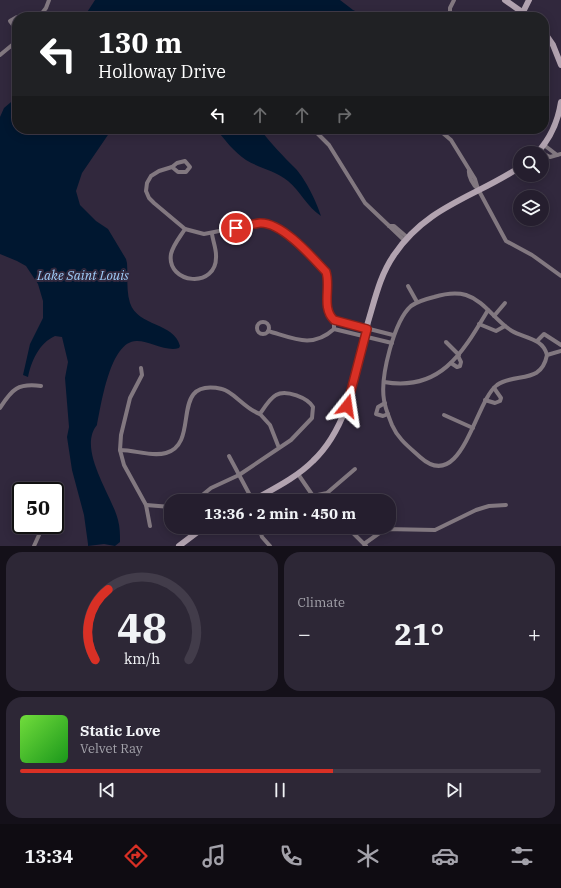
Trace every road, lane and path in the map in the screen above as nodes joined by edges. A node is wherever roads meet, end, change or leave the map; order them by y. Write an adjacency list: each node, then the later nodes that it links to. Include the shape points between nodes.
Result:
1 (49, 0): 5 (street)
2 (454, 0): 6 (street)
3 (505, 0): 7 (main road)
4 (530, 0): 7 (main road)
5 (42, 12)
6 (450, 12)
7 (523, 12)
8 (549, 38): 11 (main road)
9 (12, 45): 10 (street)
10 (0, 55)
11 (561, 65)
12 (561, 102): 15 (main road, via 557,119)
13 (318, 134): 23 (street, via 329,145 365,203 389,226 394,226)
14 (444, 134): 20 (street, via 451,140 478,184)
15 (544, 145): 16 (street)
16 (559, 155): 17 (street)
17 (549, 157)
18 (172, 168): 21 (street, via 158,171 151,176 146,190 154,203)
19 (513, 171): 20 (main road)
20 (478, 189): 23 (main road, via 432,216); 25 (street, via 506,241)
21 (185, 230): 22 (street); 22 (street, via 171,254 172,263 182,276 192,279 205,277 215,264)
22 (212, 234): 32 (street, via 260,223 269,224 284,232 326,272 328,310)
23 (406, 240): 36 (main road, via 382,278)
24 (561, 269): 25 (street)
25 (557, 273): 26 (street)
26 (561, 276)
27 (408, 286): 28 (street)
28 (417, 302): 30 (street, via 445,294 457,294 467,296); 38 (street, via 403,316)
29 (505, 303): 31 (street)
30 (488, 310): 31 (street); 33 (street)
31 (494, 316): 34 (street)
32 (334, 320): 35 (street); 36 (street)
33 (479, 324): 34 (street, via 496,331); 45 (street)
34 (505, 326): 40 (street)
35 (334, 329): 37 (street, via 319,340 311,342); 39 (street)
36 (367, 329): 38 (street); 39 (main road)
37 (268, 331)
38 (393, 335): 42 (street)
39 (365, 336): 42 (street); 63 (main road, via 347,406 339,424 325,449)
40 (537, 341): 43 (street, via 544,334); 46 (street)
41 (446, 342): 45 (street)
42 (392, 343): 49 (street)
43 (561, 345)
44 (561, 351): 46 (street)
45 (459, 355): 47 (street); 47 (street, via 460,366)
46 (547, 355): 51 (street, via 546,363 534,375 508,380)
47 (451, 363): 49 (street, via 414,383 401,385)
48 (141, 368): 60 (street, via 142,375 130,398)
49 (384, 382): 53 (street)
50 (41, 386): 54 (street, via 26,384 18,388)
51 (494, 388): 52 (street); 52 (street, via 501,398 500,401 495,403)
52 (486, 400): 58 (street)
53 (384, 403): 56 (street); 56 (street, via 378,407 376,414)
54 (0, 408)
55 (260, 414): 59 (street, via 270,425); 59 (street, via 273,397 279,394 306,399 312,404 312,418 291,440); 60 (street, via 224,389 204,387 196,390 192,396 183,435 173,450 157,454)
56 (388, 414): 58 (street, via 401,440 426,462 438,466 449,462 460,452)
57 (444, 415): 58 (street)
58 (473, 428)
59 (279, 448): 64 (street)
60 (120, 450): 70 (street, via 124,464)
61 (230, 456): 64 (street)
62 (355, 469): 69 (street)
63 (298, 474): 67 (main road); 68 (street)
64 (239, 475): 65 (street); 66 (street)
65 (204, 494)
66 (249, 494)
67 (265, 494)
68 (313, 494)
69 (323, 494)
70 (146, 505): 72 (street); 73 (street)
71 (506, 505): 78 (street, via 476,510 435,530 385,529)
72 (164, 506)
73 (150, 526)
74 (38, 534): 79 (street)
75 (195, 534): 80 (main road)
76 (261, 534): 81 (street)
77 (354, 534): 78 (street)
78 (365, 545)
79 (34, 546)
80 (179, 546)
81 (270, 546)

